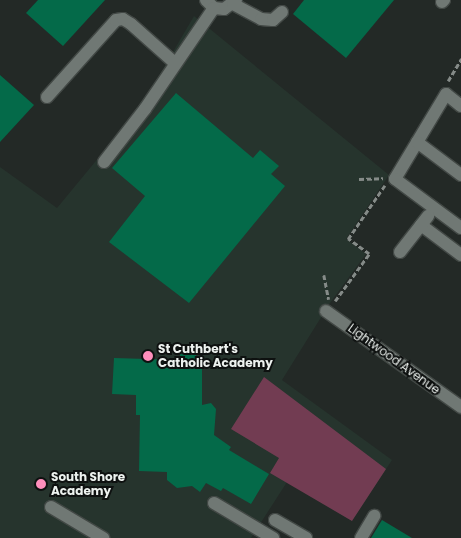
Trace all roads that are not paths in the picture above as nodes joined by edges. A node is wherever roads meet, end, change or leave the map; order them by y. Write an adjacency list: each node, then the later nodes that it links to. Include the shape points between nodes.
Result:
1 (235, 2): 2 (street, via 224,9); 3 (street, via 262,19 273,20)
2 (210, 4): 4 (street)
3 (282, 12)
4 (175, 63): 5 (street, via 131,24 123,19 116,20); 8 (street)
5 (47, 96)
6 (461, 106): 7 (street, via 446,94)
7 (418, 142): 9 (street); 10 (street, via 395,178)
8 (104, 162)
9 (461, 175)
10 (461, 228)
11 (400, 252): 12 (street, via 424,220)
12 (461, 255)
13 (326, 311): 14 (street, Lightwood Avenue)
14 (461, 407)
15 (214, 503): 20 (street)
16 (51, 507): 19 (street)
17 (374, 516): 22 (street)
18 (275, 520): 21 (street)
19 (103, 538)
20 (273, 538)
21 (306, 538)
22 (361, 538)

